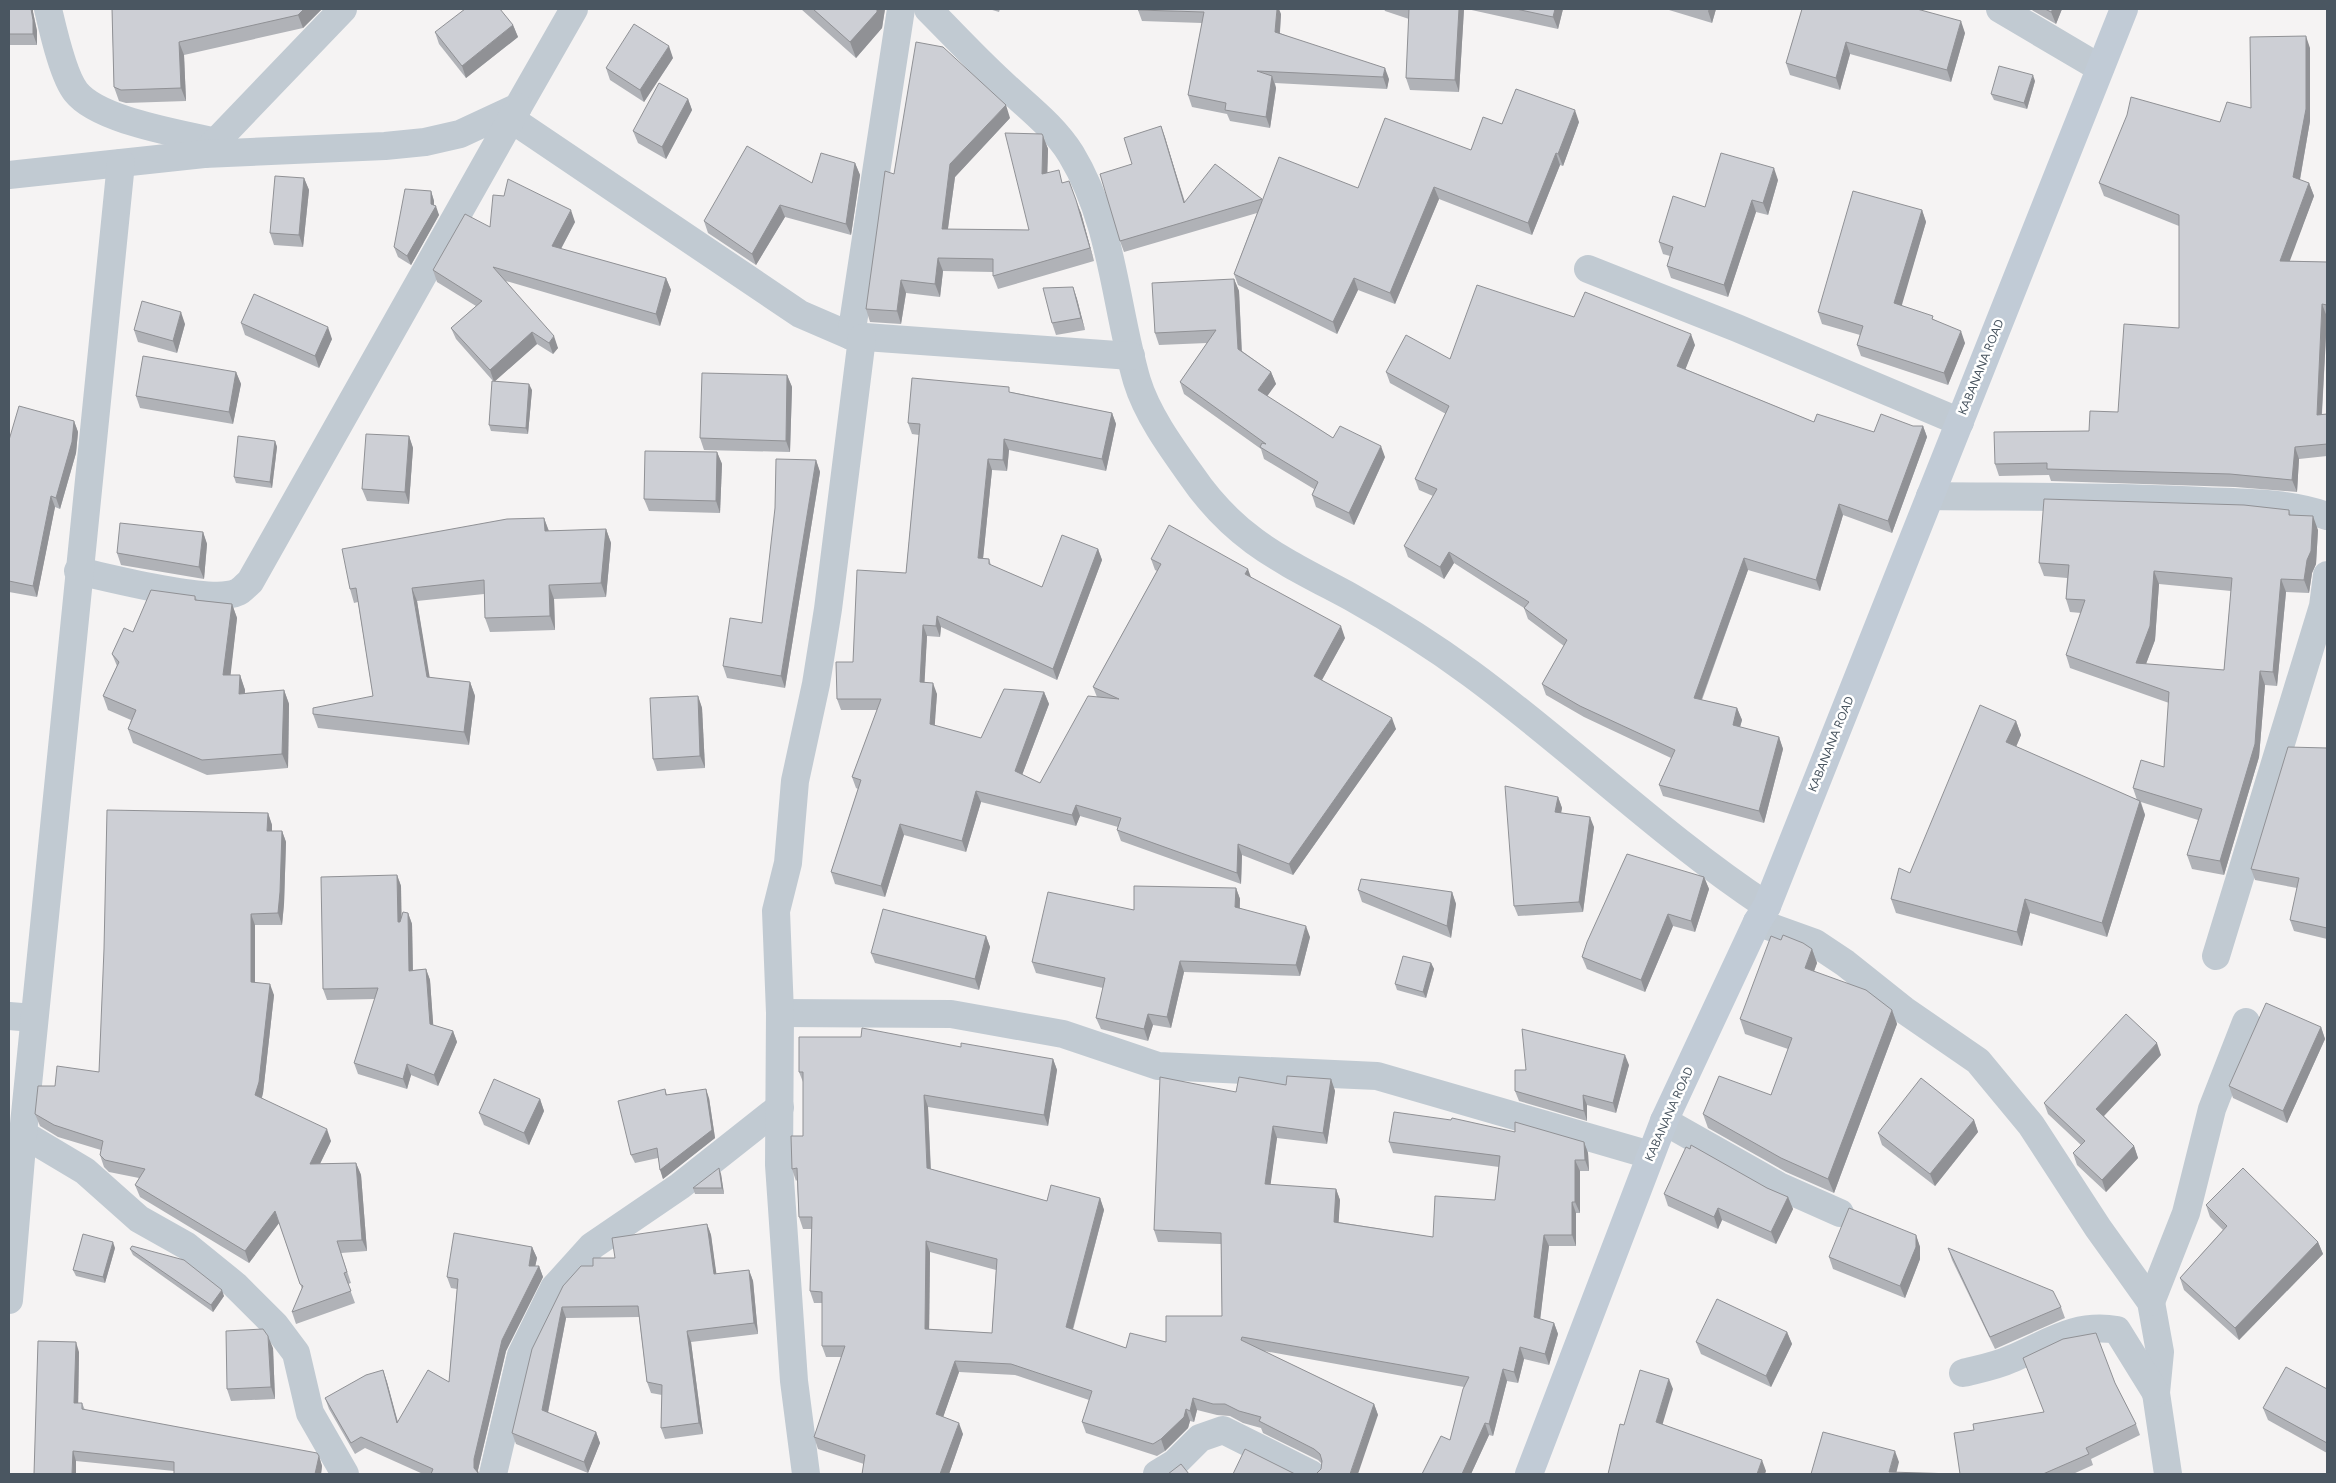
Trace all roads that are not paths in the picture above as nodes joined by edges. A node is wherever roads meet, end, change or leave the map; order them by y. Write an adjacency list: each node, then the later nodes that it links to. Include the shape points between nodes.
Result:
1 (48, 9): 10 (street, via 67,73 76,92 93,107)
2 (344, 9): 10 (street)
3 (574, 9): 9 (street)
4 (901, 9): 14 (street)
5 (928, 9): 15 (street, via 980,63 1052,129 1071,154 1100,223)
6 (2000, 9): 8 (street)
7 (2124, 9): 8 (street, KABANANA ROAD)
8 (2100, 68): 16 (street, KABANANA ROAD)
9 (514, 113): 10 (street, via 460,134 425,142); 14 (street, via 800,314); 19 (street, via 250,582 238,592 199,596)
10 (210, 148): 11 (street)
11 (121, 162): 12 (street); 19 (street)
12 (9, 175)
13 (1588, 269): 16 (street)
14 (857, 337): 15 (street); 24 (street, via 828,609 795,781 788,863 776,911)
15 (1132, 356): 22 (street, via 1138,384 1181,460 1221,514 1246,537 1364,605 1471,673 1716,872)
16 (1960, 422): 17 (street, KABANANA ROAD)
17 (1930, 496): 18 (street, via 2142,498 2271,504); 22 (street, KABANANA ROAD)
18 (2327, 516)
19 (78, 571): 25 (street)
20 (2327, 575): 21 (street)
21 (2325, 606): 23 (street)
22 (1762, 914): 28 (street, KABANANA ROAD); 33 (street, via 1845,963 1904,1010 1978,1061 2031,1124 2098,1228)
23 (2216, 956)
24 (780, 1013): 27 (street); 30 (street, via 951,1014 1063,1034 1158,1066 1377,1076)
25 (22, 1017): 29 (street)
26 (2246, 1022): 33 (street, via 2212,1109 2186,1213)
27 (780, 1107): 37 (street, via 680,1186 592,1246 554,1288 521,1355); 38 (street, via 779,1165 794,1380)
28 (1664, 1121): 30 (street, KABANANA ROAD); 31 (street, via 1779,1186)
29 (23, 1134): 32 (street); 36 (street, via 85,1171 139,1219 187,1246 235,1285 275,1325 296,1353 310,1413)
30 (1650, 1155): 41 (street, KABANANA ROAD)
31 (1840, 1213)
32 (9, 1300)
33 (2151, 1302): 35 (street, via 2160,1352)
34 (1963, 1373): 35 (street, via 2010,1360 2079,1330 2098,1327 2117,1330)
35 (2156, 1393): 42 (street)
36 (345, 1474)
37 (493, 1474)
38 (806, 1474)
39 (1157, 1474): 40 (street, via 1175,1463 1200,1438 1223,1430)
40 (1311, 1474)
41 (1529, 1474)
42 (2168, 1474)

